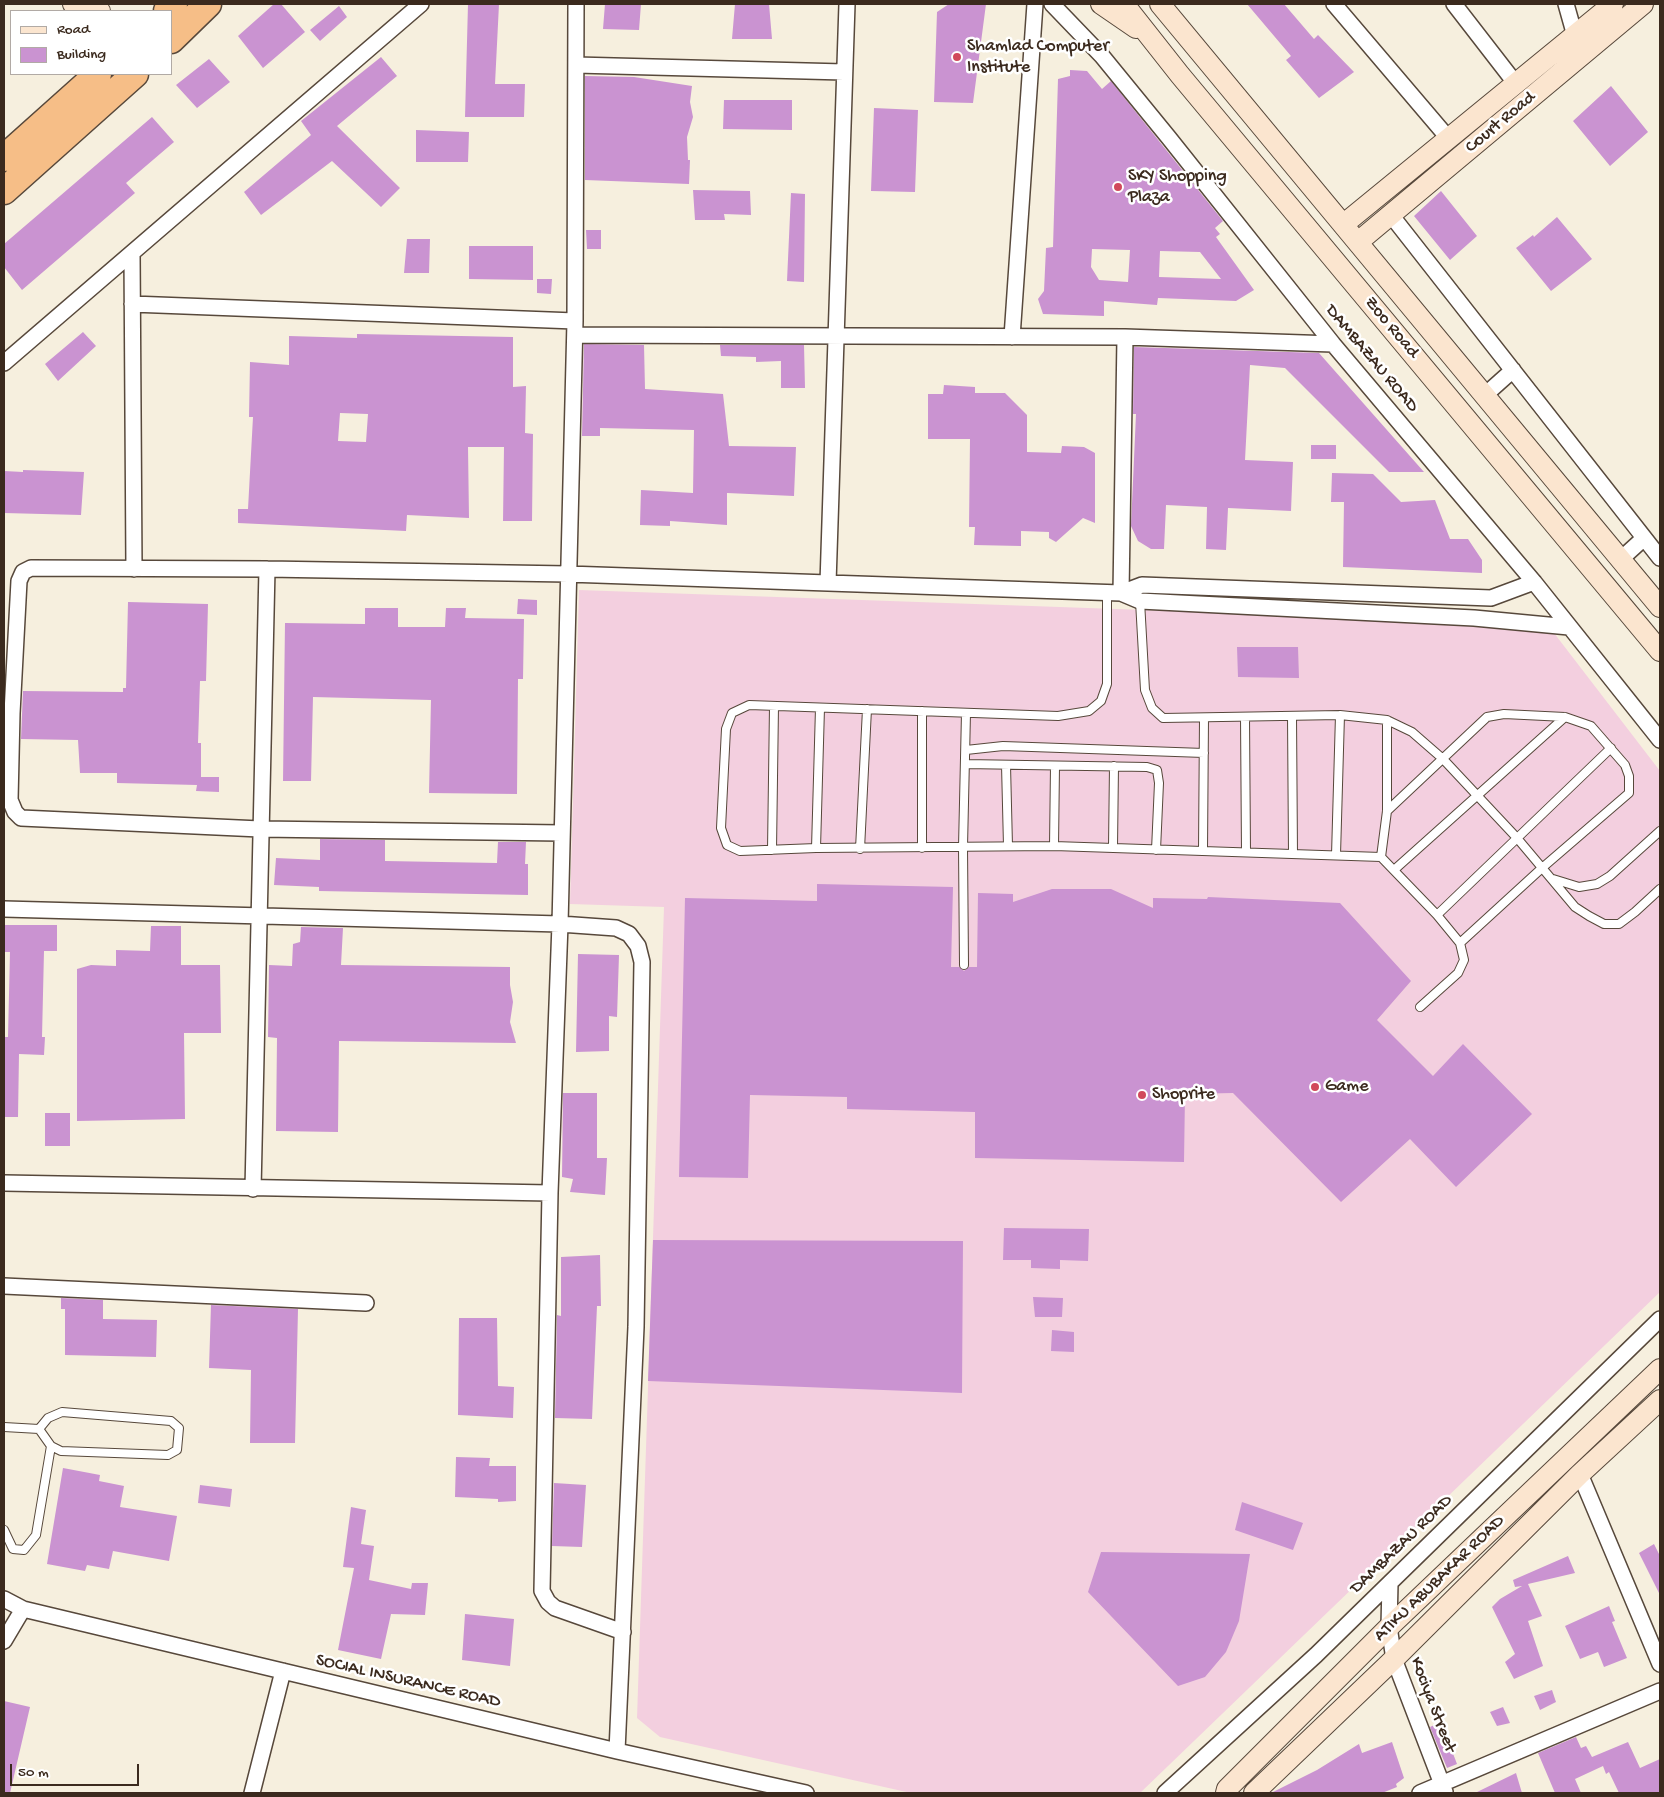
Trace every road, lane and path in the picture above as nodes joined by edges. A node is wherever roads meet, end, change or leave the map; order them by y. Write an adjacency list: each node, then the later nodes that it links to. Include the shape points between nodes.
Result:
1 (208, 4): 16 (highway)
2 (421, 4): 29 (street)
3 (576, 4): 18 (street)
4 (847, 4): 19 (street)
5 (1035, 4): 33 (street)
6 (1052, 4): 35 (street, DAMBAZAU ROAD, via 1102,56)
7 (1101, 4): 17 (main road)
8 (1124, 4): 17 (main road, Zoo Road)
9 (1160, 4): 27 (main road, Zoo Road)
10 (1334, 4): 23 (street)
11 (1454, 4): 22 (street)
12 (1566, 4): 15 (street)
13 (1613, 4): 15 (main road, Court Road)
14 (1643, 4): 26 (main road, Court Road)
15 (1574, 36): 22 (main road, Court Road)
16 (172, 39)
17 (1152, 39): 51 (main road, Zoo Road)
18 (576, 65): 19 (street); 31 (street)
19 (844, 72): 32 (street)
20 (97, 75): 24 (highway)
21 (134, 75): 25 (highway)
22 (1516, 84): 23 (main road, Court Road)
23 (1449, 139): 27 (main road, Court Road)
24 (4, 158)
25 (4, 192)
26 (1391, 215): 28 (main road, Court Road); 37 (street)
27 (1344, 224): 28 (main road, Zoo Road)
28 (1358, 242): 38 (main road, Zoo Road)
29 (132, 253): 30 (street); 36 (street)
30 (132, 304): 31 (street); 42 (street)
31 (575, 328): 32 (street); 44 (street)
32 (837, 336): 33 (street); 46 (street)
33 (1012, 337): 34 (street)
34 (1125, 337): 35 (street); 47 (street, via 1123,378 1126,414)
35 (1333, 344): 45 (street, DAMBAZAU ROAD)
36 (4, 363)
37 (1513, 370): 38 (street); 39 (street)
38 (1485, 395): 41 (main road, Zoo Road)
39 (1643, 538): 40 (street); 41 (street)
40 (1660, 558)
41 (1621, 559): 49 (main road, Zoo Road)
42 (134, 568): 43 (street); 74 (street, via 31,568 22,572 12,713 10,800 14,812 21,818 32,820)
43 (267, 569): 44 (street); 74 (street)
44 (568, 574): 46 (street); 76 (street)
45 (1534, 582): 47 (street, via 1491,598 1142,585); 50 (street, DAMBAZAU ROAD)
46 (828, 583): 47 (street)
47 (1114, 593): 48 (street); 56 (lane, via 1107,684 1101,701 1089,711 1058,716)
48 (1140, 601): 50 (street, via 1474,618); 61 (lane, via 1145,690 1152,708 1162,718)
49 (1660, 606)
50 (1569, 627): 63 (street, DAMBAZAU ROAD)
51 (1660, 651)
52 (774, 706): 53 (lane); 85 (lane); 85 (lane, via 750,705 732,713 726,729 721,828 727,845 740,851)
53 (820, 708): 54 (lane); 82 (lane)
54 (867, 709): 55 (lane); 84 (lane)
55 (922, 711): 56 (lane); 83 (lane)
56 (966, 713): 65 (lane)
57 (1340, 715): 58 (lane); 62 (lane); 90 (lane)
58 (1292, 716): 59 (lane); 89 (lane)
59 (1245, 717): 61 (lane); 88 (lane)
60 (1565, 717): 64 (lane, via 1591,726); 67 (lane, via 1504,714 1488,717); 72 (lane)
61 (1204, 718): 66 (lane)
62 (1387, 720): 67 (lane, via 1412,732); 73 (lane)
63 (1660, 740)
64 (1611, 748): 77 (lane); 92 (lane, via 1625,765 1630,793)
65 (966, 750): 66 (lane, via 1003,746); 68 (lane)
66 (1204, 753): 87 (lane)
67 (1443, 759): 72 (lane); 73 (lane)
68 (965, 764): 69 (lane); 80 (lane)
69 (1006, 765): 70 (lane); 78 (lane)
70 (1055, 766): 71 (lane); 79 (lane)
71 (1114, 766): 81 (lane); 86 (lane, via 1147,766 1157,770)
72 (1479, 795): 77 (lane); 93 (lane)
73 (1387, 811): 91 (lane)
74 (260, 829): 76 (street); 97 (street)
75 (1660, 831): 94 (lane, via 1597,884 1579,887)
76 (562, 833): 99 (street)
77 (1517, 838): 92 (lane); 98 (lane)
78 (1008, 846): 79 (lane); 80 (lane)
79 (1054, 846): 81 (lane)
80 (963, 847): 83 (lane); 101 (lane)
81 (1113, 847): 86 (lane)
82 (816, 848): 84 (lane); 85 (lane)
83 (922, 848): 84 (lane)
84 (860, 849)
85 (772, 850)
86 (1156, 850): 87 (lane)
87 (1203, 850): 88 (lane)
88 (1246, 852): 89 (lane)
89 (1293, 854): 90 (lane)
90 (1336, 855): 91 (lane)
91 (1381, 857): 93 (lane)
92 (1542, 868): 94 (lane); 100 (lane)
93 (1394, 870): 98 (lane)
94 (1553, 879): 95 (lane, via 1575,908 1604,924 1619,924)
95 (1660, 889)
96 (4, 909): 97 (street)
97 (260, 915): 99 (street); 104 (street)
98 (1437, 915): 100 (lane)
99 (560, 924): 105 (street); 120 (street, via 616,928 629,934 638,946 642,962 636,1327)
100 (1460, 943): 102 (lane, via 1464,960 1458,973)
101 (964, 965)
102 (1420, 1008)
103 (4, 1183): 104 (street)
104 (253, 1189): 105 (street)
105 (550, 1193): 120 (street, via 542,1591 555,1608)
106 (4, 1286): 107 (street)
107 (366, 1303)
108 (1660, 1319): 116 (street, DAMBAZAU ROAD)
109 (1660, 1369): 119 (main road, ATIKU ABUBAKAR ROAD)
110 (1660, 1400): 114 (main road)
111 (4, 1427): 112 (lane)
112 (39, 1429): 113 (lane); 113 (lane, via 48,1418 62,1412 171,1421 179,1428 177,1450 168,1455 62,1451)
113 (51, 1446): 115 (lane, via 36,1536 24,1550 12,1549)
114 (1580, 1474): 122 (main road); 123 (street)
115 (4, 1530)
116 (1390, 1583): 119 (street, Kociya Street); 131 (street, DAMBAZAU ROAD)
117 (4, 1599): 118 (street, SOCIAL INSURANCE ROAD)
118 (23, 1609): 121 (street); 124 (street, SOCIAL INSURANCE ROAD)
119 (1389, 1627): 122 (street, Kociya Street); 132 (main road, ATIKU ABUBAKAR ROAD)
120 (622, 1632): 126 (street)
121 (4, 1641)
122 (1394, 1659): 127 (street, Kociya Street); 133 (main road)
123 (1660, 1664)
124 (283, 1671): 126 (street, SOCIAL INSURANCE ROAD); 129 (street)
125 (1660, 1691): 127 (street)
126 (617, 1751): 128 (street, SOCIAL INSURANCE ROAD)
127 (1444, 1789): 134 (street)
128 (789, 1791): 130 (street, SOCIAL INSURANCE ROAD)
129 (252, 1793)
130 (806, 1793)
131 (1165, 1793)
132 (1226, 1793)
133 (1254, 1793)
134 (1420, 1793)

